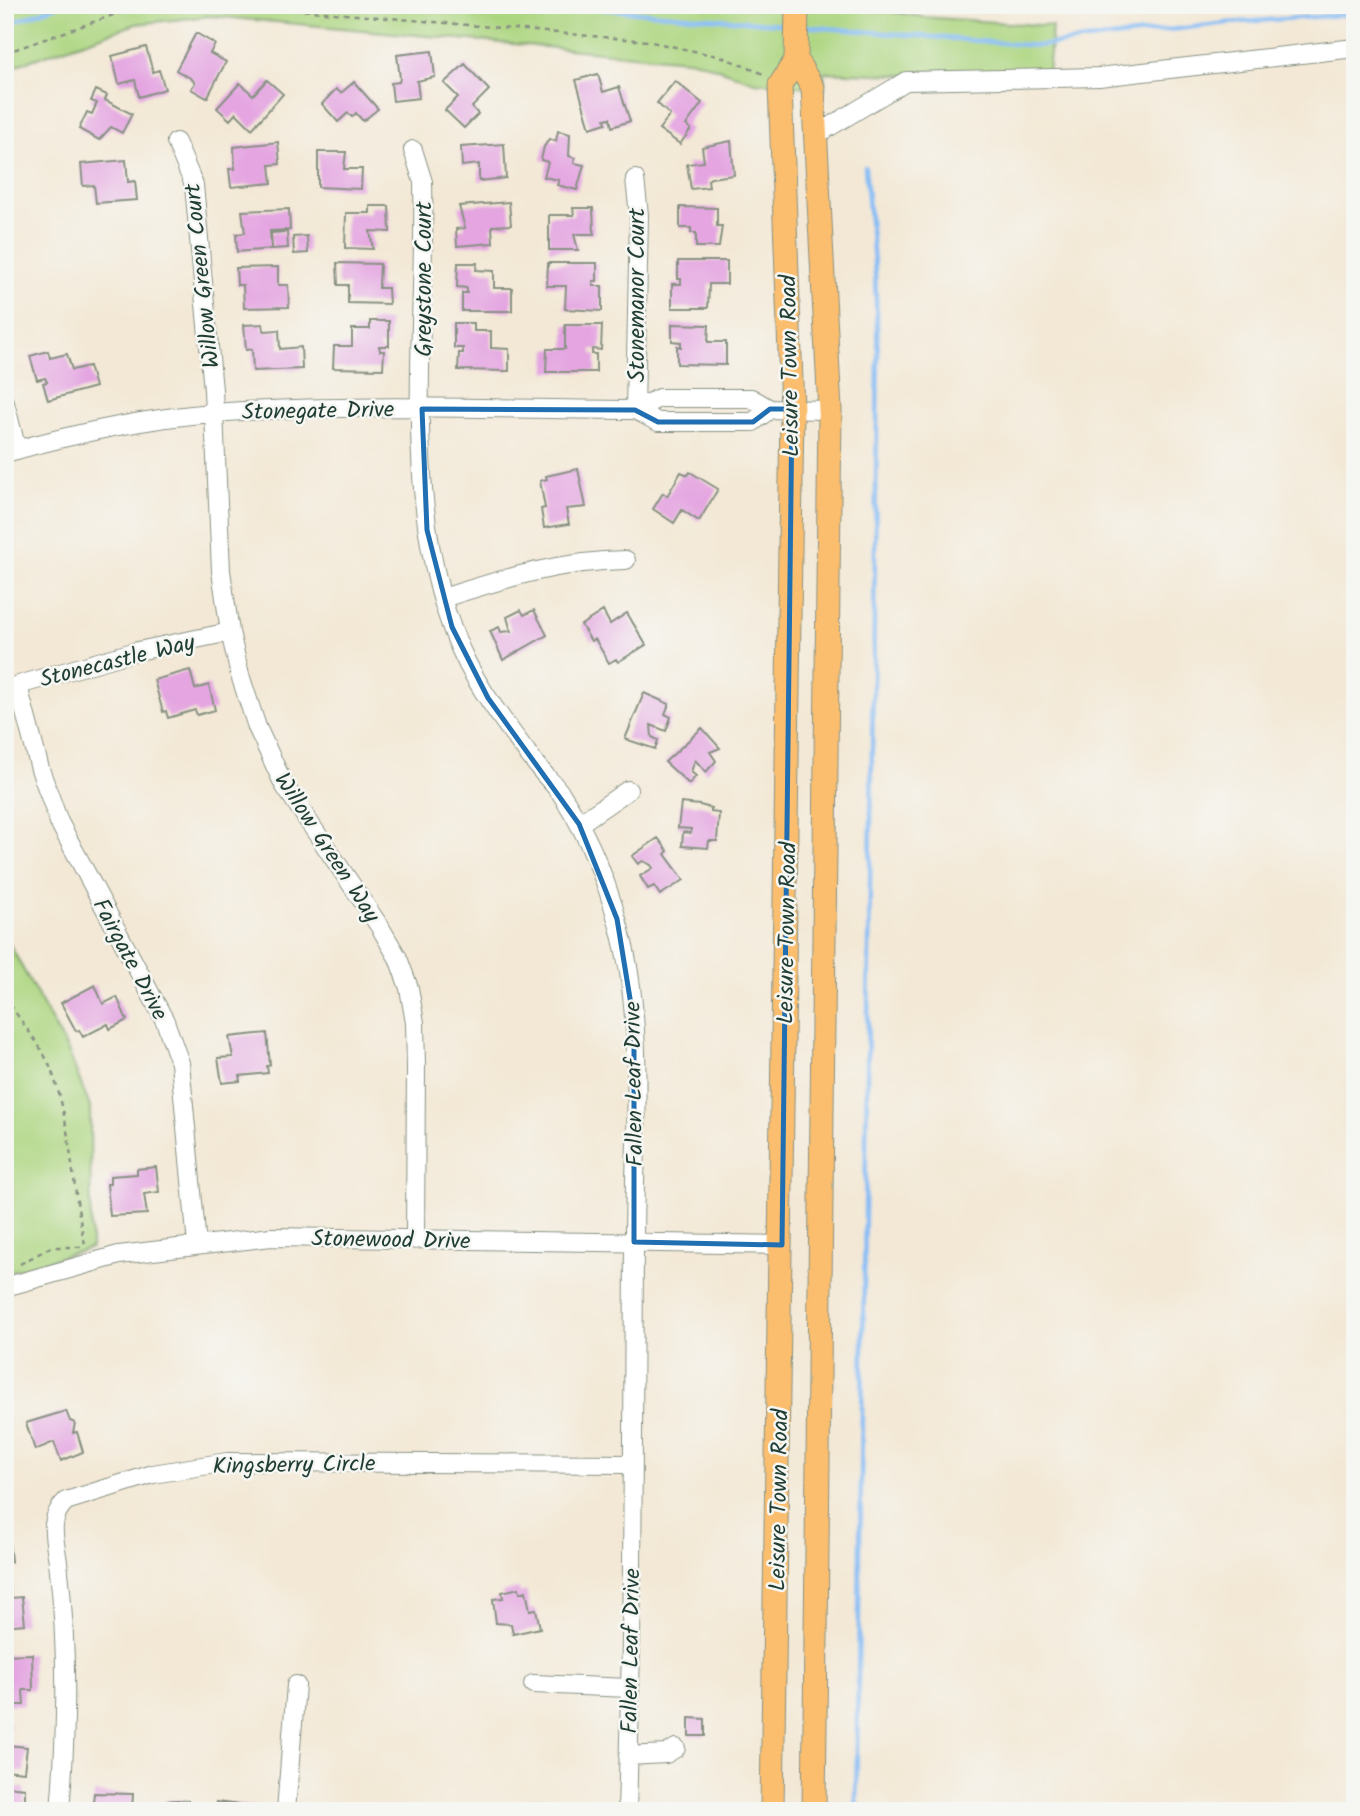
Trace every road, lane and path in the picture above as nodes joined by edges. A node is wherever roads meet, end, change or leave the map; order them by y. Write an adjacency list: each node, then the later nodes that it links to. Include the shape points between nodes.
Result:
1 (159, 5): 5 (path, via 116,14)
2 (244, 5): 7 (path, via 647,41 722,57)
3 (797, 5): 6 (main road, Leisure Town Road)
4 (1355, 48): 8 (street, via 1099,77 906,81)
5 (5, 53)
6 (796, 60): 8 (main road, Leisure Town Road, via 813,88); 14 (main road, Leisure Town Road, via 780,85)
7 (771, 79)
8 (816, 135): 16 (main road, Leisure Town Road)
9 (176, 142): 17 (street, Willow Green Court, via 194,185)
10 (412, 150): 13 (street, Greystone Court, via 423,183)
11 (635, 179): 15 (street, Stonemanor Court, via 639,215)
12 (5, 403): 18 (street)
13 (422, 409): 15 (street, Stonegate Drive); 17 (street, Stonegate Drive, via 325,407); 20 (street, Fallen Leaf Drive, via 427,530)
14 (781, 409): 15 (street, Stonegate Drive, via 751,398 659,398); 16 (street, Stonegate Drive); 29 (main road, Leisure Town Road)
15 (635, 410)
16 (830, 410): 42 (main road, Leisure Town Road)
17 (214, 413): 18 (street, Stonegate Drive, via 117,427); 21 (street, Willow Green Way, via 221,572)
18 (11, 451)
19 (626, 560): 20 (street, via 542,568)
20 (443, 598): 24 (street, Fallen Leaf Drive, via 468,664 488,698)
21 (230, 632): 22 (street, Stonecastle Way, via 133,652); 26 (street, Willow Green Way, via 257,727 284,785 380,927 409,988 415,1023)
22 (11, 687): 28 (street, Fairgate Drive, via 60,822 165,1021 180,1063)
23 (628, 790): 24 (street)
24 (579, 824): 27 (street, Fallen Leaf Drive, via 607,886 632,988)
25 (5, 996): 30 (path, via 39,1043 57,1086 73,1154 86,1250 51,1247)
26 (415, 1240): 27 (street, Stonewood Drive); 28 (street, Stonewood Drive, via 271,1237)
27 (634, 1242): 29 (street, Stonewood Drive); 32 (street, Fallen Leaf Drive)
28 (197, 1245): 31 (street, Stonewood Drive, via 119,1255)
29 (782, 1245): 41 (main road, Leisure Town Road)
30 (15, 1266)
31 (5, 1287)
32 (632, 1464): 35 (street, Fallen Leaf Drive); 38 (street, Kingsberry Circle, via 238,1462 153,1474 66,1501 53,1522 66,1669)
33 (533, 1684): 35 (street)
34 (296, 1685): 39 (street)
35 (629, 1688): 37 (street, Fallen Leaf Drive)
36 (676, 1748): 37 (street, via 666,1754)
37 (628, 1756): 40 (street, Fallen Leaf Drive)
38 (60, 1811)
39 (286, 1811)
40 (627, 1811)
41 (772, 1811)
42 (814, 1811)

